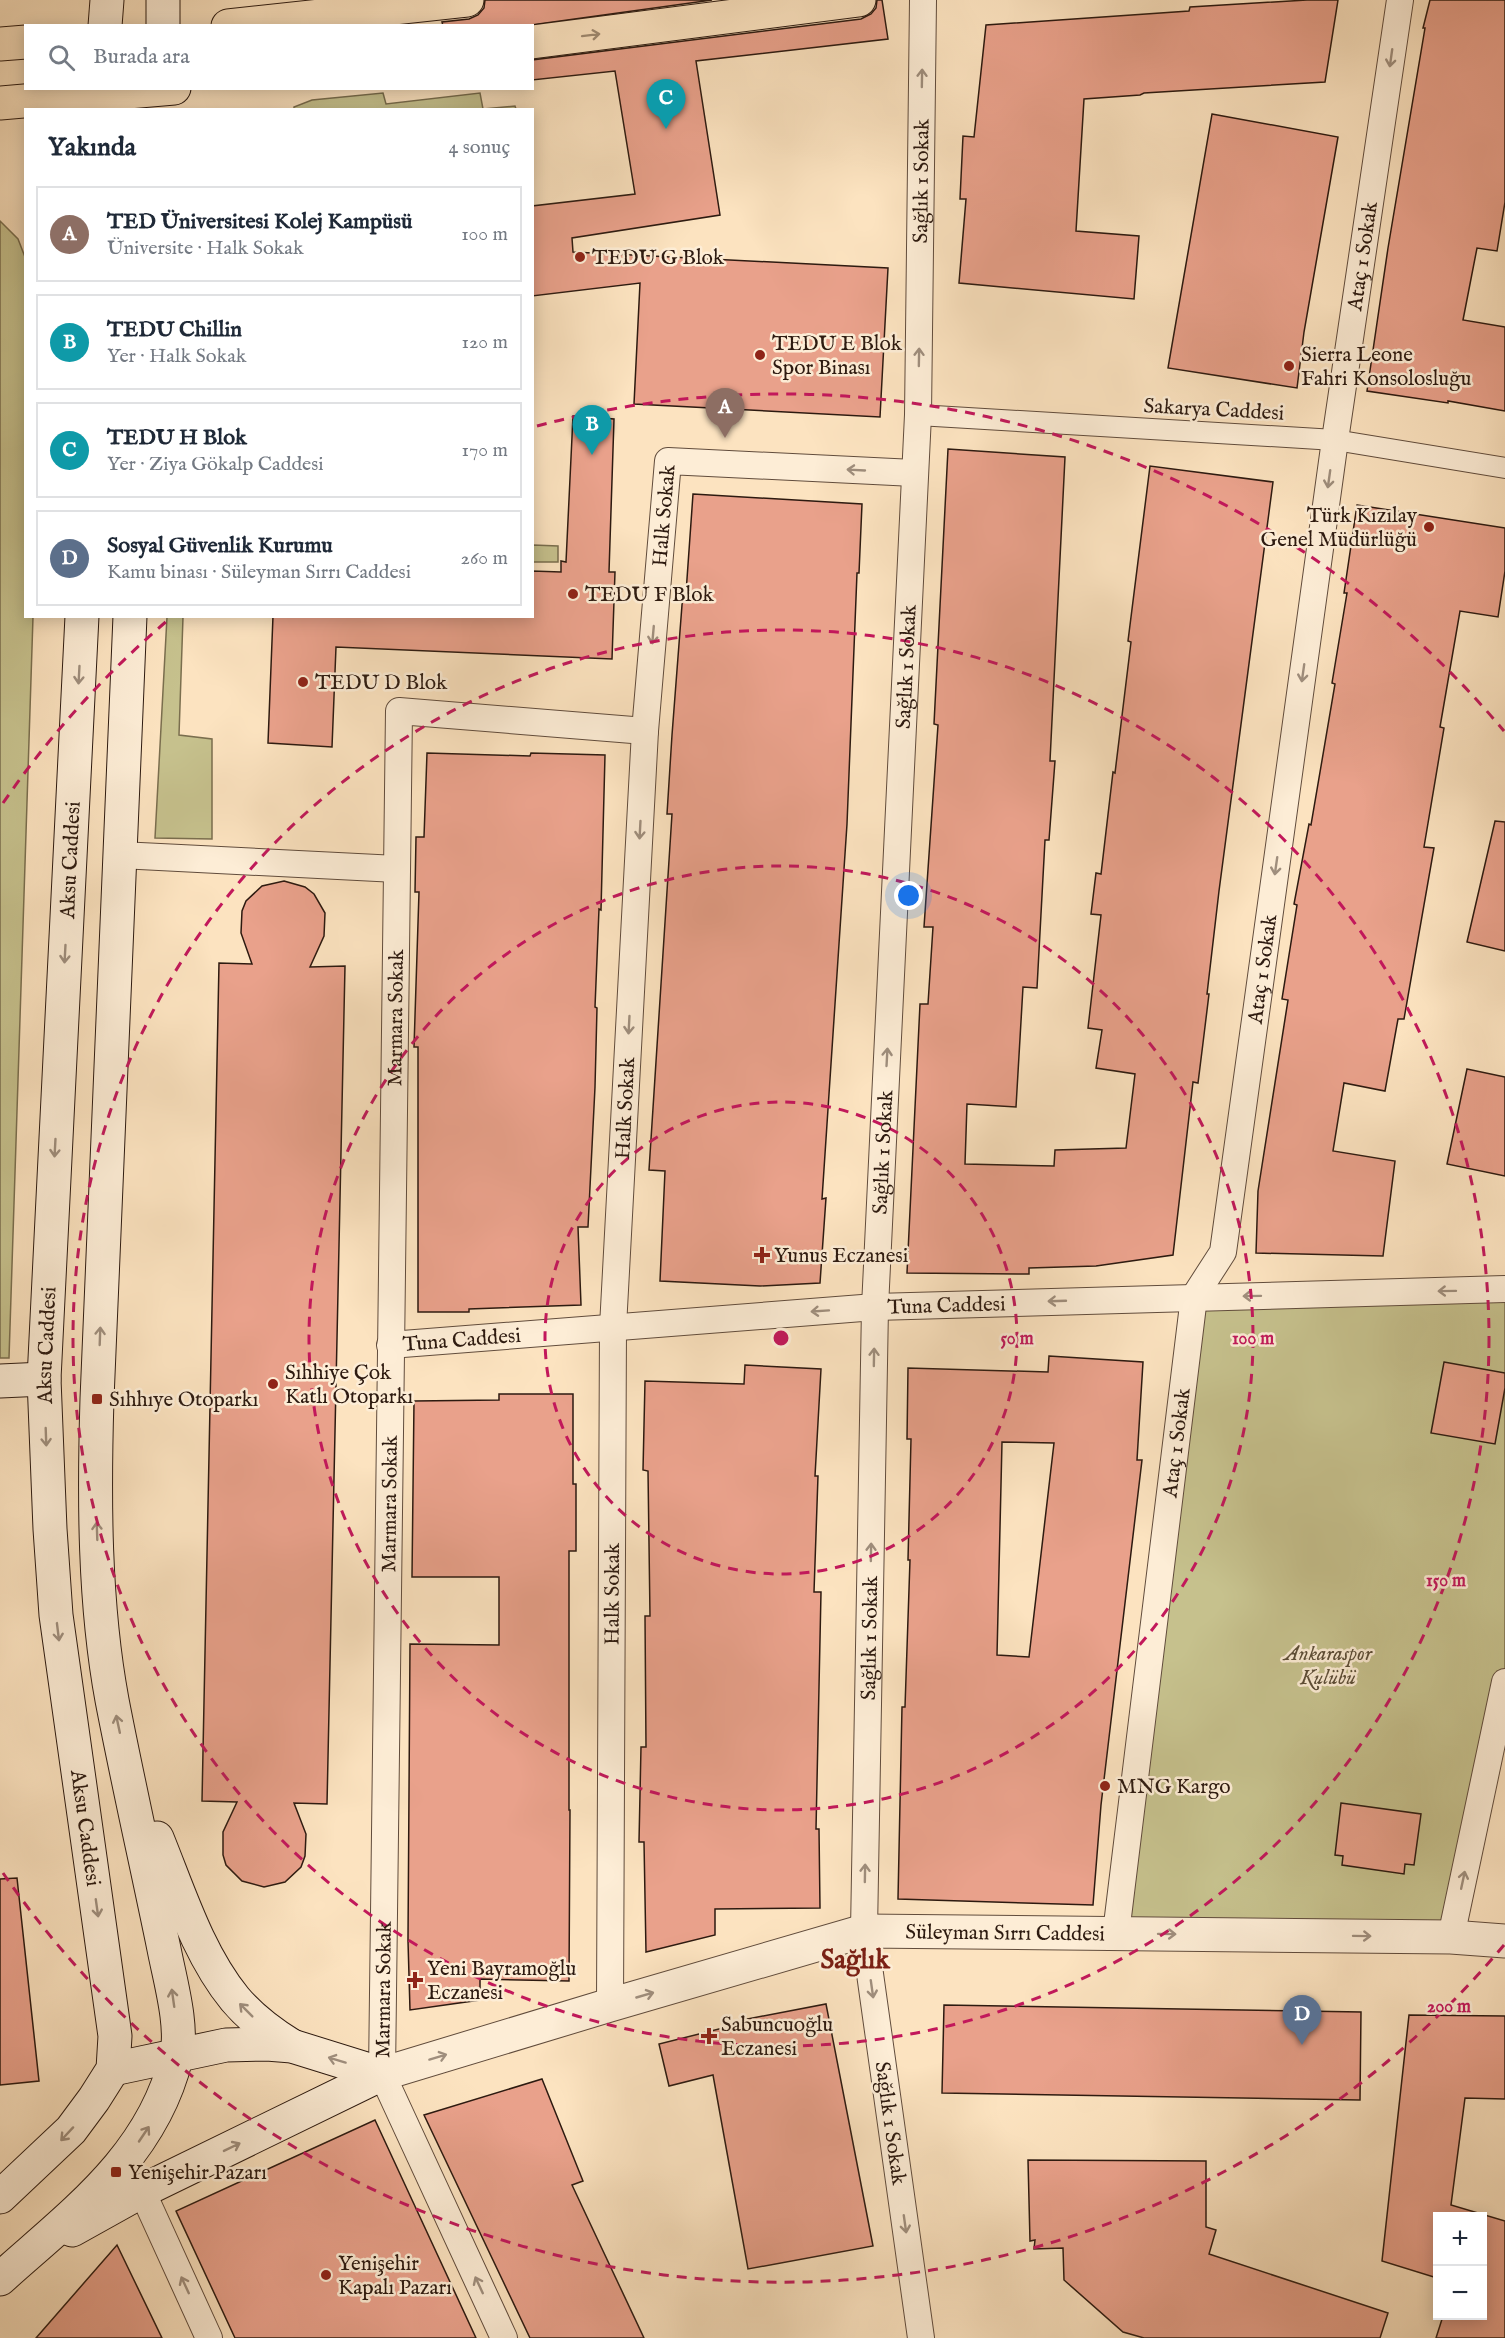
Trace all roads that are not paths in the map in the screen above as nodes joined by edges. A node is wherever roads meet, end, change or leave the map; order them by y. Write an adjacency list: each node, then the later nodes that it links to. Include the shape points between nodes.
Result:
1 (107, 0): 8 (main road)
2 (163, 0): 9 (main road)
3 (460, 0): 4 (main road); 10 (main road)
4 (467, 0)
5 (859, 0): 12 (main road, one-way to 5)
6 (923, 0): 17 (street, Sağlık 1 Sokak, one-way to 6)
7 (1400, 0): 18 (street, Ataç 1 Sokak, one-way to 18)
8 (105, 24)
9 (163, 24)
10 (246, 24)
11 (24, 42): 13 (main road)
12 (534, 42)
13 (0, 44)
14 (164, 94): 15 (main road)
15 (102, 98): 16 (main road)
16 (0, 103)
17 (918, 415): 18 (street, Sakarya Caddesi); 20 (street, Sağlık 1 Sokak)
18 (1335, 440): 19 (street, Sakarya Caddesi); 27 (street, Ataç 1 Sokak, one-way to 27, via 1224,1252)
19 (1505, 468)
20 (914, 473): 23 (street, Halk Sokak, one-way to 23, via 668,461); 28 (street, Sağlık 1 Sokak, one-way to 20)
21 (82, 618): 31 (main road, Aksu Caddesi, one-way to 31)
22 (130, 618): 24 (main road)
23 (645, 732): 25 (street, Marmara Sokak, via 399,711); 29 (street, Halk Sokak, one-way to 29)
24 (120, 855): 25 (street); 34 (main road, one-way to 24, via 102,1619 95,1458)
25 (397, 869): 30 (street, Marmara Sokak)
26 (1505, 1289): 27 (street, Tuna Caddesi, one-way to 27)
27 (1194, 1297): 28 (street, Tuna Caddesi, one-way to 28); 36 (street, Ataç 1 Sokak)
28 (875, 1307): 29 (street, Tuna Caddesi, one-way to 29); 35 (street, Sağlık 1 Sokak, one-way to 28)
29 (613, 1327): 30 (street, Tuna Caddesi); 39 (street, Halk Sokak)
30 (390, 1344): 43 (street, Marmara Sokak)
31 (44, 1379): 32 (main road); 42 (main road, Aksu Caddesi, one-way to 42, via 56,1615 107,1966 115,2036)
32 (0, 1381)
33 (1505, 1682): 37 (street, one-way to 33)
34 (126, 1766): 40 (main road, one-way to 34, via 247,2012 214,1966 195,1932); 41 (main road, one-way to 34, via 170,1980)
35 (864, 1931): 36 (main road, Süleyman Sırrı Caddesi); 39 (main road, Süleyman Sırrı Caddesi, one-way to 35); 50 (street, Sağlık 1 Sokak, one-way to 50)
36 (1116, 1933): 37 (main road, Süleyman Sırrı Caddesi, one-way to 37)
37 (1451, 1938): 38 (main road, Süleyman Sırrı Caddesi)
38 (1505, 1941)
39 (609, 2005): 43 (main road, Süleyman Sırrı Caddesi, one-way to 39)
40 (292, 2046): 41 (main road, via 236,2044); 43 (main road, one-way to 40)
41 (177, 2056): 42 (main road); 46 (main road, one-way to 41, via 95,2193 134,2149 163,2098)
42 (113, 2069): 45 (main road, one-way to 45, via 71,2130)
43 (382, 2074): 44 (main road, Süleyman Sırrı Caddesi, one-way to 43); 49 (street, Marmara Sokak, one-way to 43)
44 (142, 2192): 46 (main road, Süleyman Sırrı Caddesi); 48 (street, one-way to 44)
45 (0, 2197)
46 (24, 2258): 47 (main road)
47 (0, 2279)
48 (209, 2338)
49 (504, 2338)
50 (921, 2338)

